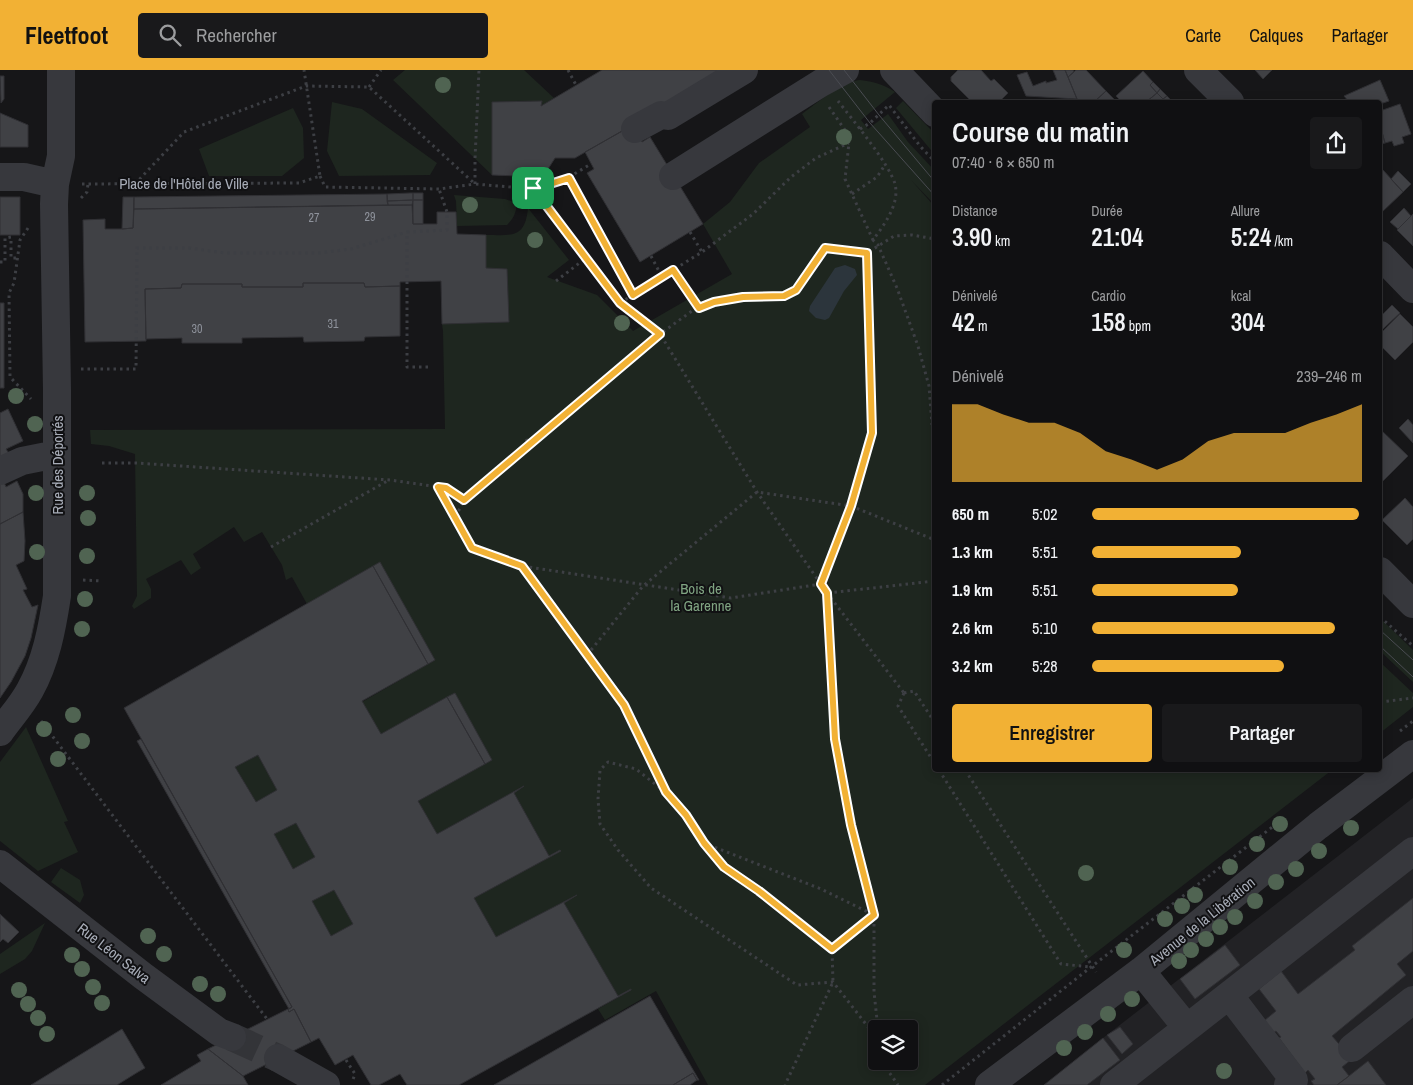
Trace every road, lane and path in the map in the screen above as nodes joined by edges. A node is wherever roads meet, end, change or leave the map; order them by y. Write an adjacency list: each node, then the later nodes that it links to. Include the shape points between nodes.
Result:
1 (61, 70): 26 (street, via 61,156)
2 (304, 70): 11 (path)
3 (381, 70): 13 (path)
4 (479, 70): 28 (path)
5 (568, 70): 12 (path)
6 (744, 70): 16 (street, via 668,116 661,115)
7 (845, 70): 10 (street)
8 (894, 70): 15 (street)
9 (1198, 70): 14 (street)
10 (818, 83): 17 (path, via 833,94); 18 (path, via 825,102 847,133); 23 (street)
11 (306, 86): 13 (path); 22 (path); 27 (path, via 184,132)
12 (576, 86)
13 (369, 87): 28 (path)
14 (1228, 100)
15 (932, 110)
16 (635, 129)
17 (860, 129): 19 (path, via 888,105); 21 (path)
18 (849, 143): 31 (path, via 845,179); 37 (path, via 816,158 753,214)
19 (932, 159)
20 (591, 164): 25 (path)
21 (885, 165): 31 (path, via 877,177); 35 (path, via 895,184 895,197 886,223)
22 (320, 176): 27 (path, Place de l'Hôtel de Ville, via 299,183); 30 (path, via 325,187)
23 (673, 176)
24 (0, 178): 26 (street, via 24,177)
25 (569, 178): 29 (path); 48 (path)
26 (55, 184): 27 (path, Place de l'Hôtel de Ville); 57 (street, Rue des Déportés)
27 (135, 184)
28 (475, 184): 29 (path); 30 (path)
29 (533, 188): 42 (path)
30 (439, 189): 32 (path, via 447,212 447,230)
31 (852, 194): 35 (path)
32 (407, 232): 52 (path, via 407,367); 53 (path, via 351,249 318,253 225,253 190,248 137,248 136,369)
33 (690, 232): 37 (path)
34 (932, 238): 36 (path, via 894,236)
35 (873, 240): 36 (path)
36 (878, 246): 38 (path); 54 (path, via 918,346 929,386)
37 (702, 252): 44 (path)
38 (867, 253): 50 (path, via 825,248 796,290 784,296 743,297); 64 (path, via 872,433)
39 (651, 256): 45 (path)
40 (1382, 257): 47 (street)
41 (17, 258): 43 (path, via 11,258 11,238 5,238 5,262)
42 (586, 258): 46 (path); 49 (path)
43 (0, 262)
44 (673, 270): 45 (path); 50 (path)
45 (662, 277): 48 (path)
46 (556, 280)
47 (1413, 289)
48 (633, 295): 49 (path)
49 (620, 303): 51 (path)
50 (699, 308): 51 (path)
51 (660, 334): 56 (path); 62 (path)
52 (428, 367)
53 (79, 370)
54 (932, 425)
55 (526, 439): 56 (path)
56 (529, 444): 63 (path)
57 (57, 454): 59 (street, via 22,461); 83 (street, Rue des Déportés, via 57,596 52,626 44,659 30,692)
58 (102, 463): 60 (path)
59 (0, 471)
60 (390, 480): 61 (path); 67 (path)
61 (438, 487): 63 (path, via 446,488); 65 (path)
62 (757, 492): 64 (path); 71 (path); 72 (path)
63 (464, 500): 65 (path, via 458,512)
64 (851, 506): 66 (path); 71 (path)
65 (460, 528): 68 (path, via 472,548)
66 (932, 539)
67 (270, 547)
68 (522, 566): 72 (path); 77 (path)
69 (1382, 573): 74 (street)
70 (932, 581): 73 (path)
71 (821, 584): 72 (path, via 731,598); 73 (path)
72 (642, 586): 77 (path)
73 (827, 593): 78 (path); 93 (path, via 835,739 851,825)
74 (1413, 604)
75 (1382, 619): 76 (path)
76 (1413, 646)
77 (587, 655): 88 (path, via 624,705)
78 (904, 693): 82 (path, via 914,691); 85 (path, via 898,706)
79 (1413, 699): 80 (path)
80 (1382, 702)
81 (39, 718): 100 (path)
82 (932, 718)
83 (0, 732)
84 (1413, 754): 96 (street, Avenue de la Libération, via 1318,826)
85 (932, 759)
86 (940, 772): 95 (path, via 1061,964)
87 (966, 772): 95 (path)
88 (666, 792): 90 (path); 97 (path, via 636,769 608,762 600,770 600,824 651,888 797,985)
89 (1286, 816): 95 (path)
90 (704, 843): 93 (path, via 821,889); 94 (path, via 724,867)
91 (1413, 851): 98 (street)
92 (0, 864): 104 (street, Rue Léon Salva, via 143,976 219,1032)
93 (874, 915): 94 (path); 101 (path)
94 (832, 949): 97 (path)
95 (1091, 967): 112 (path)
96 (1141, 971): 103 (street); 113 (street, Avenue de la Libération)
97 (833, 982): 102 (path); 110 (path)
98 (1228, 996): 103 (street); 115 (street, via 1294,1080)
99 (1413, 1000): 105 (street)
100 (267, 1019)
101 (877, 1020)
102 (868, 1027)
103 (1188, 1028): 114 (street)
104 (232, 1037)
105 (1352, 1048)
106 (278, 1058): 109 (street)
107 (346, 1060): 109 (path, via 355,1074)
108 (888, 1070): 111 (path)
109 (339, 1084)
110 (785, 1085)
111 (898, 1085)
112 (942, 1085)
113 (989, 1085)
114 (1114, 1085)
115 (1288, 1085)

